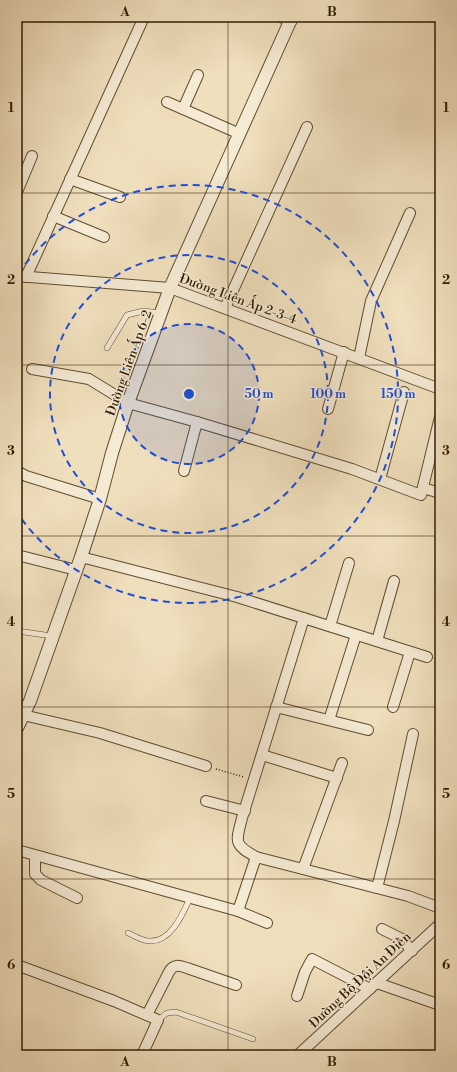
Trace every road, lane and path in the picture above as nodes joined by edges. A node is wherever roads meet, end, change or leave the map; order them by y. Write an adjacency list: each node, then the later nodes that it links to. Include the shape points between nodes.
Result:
1 (144, 17): 9 (street)
2 (288, 19): 7 (street, Đường Liên Ấp 6-2)
3 (198, 75): 5 (street)
4 (167, 102): 5 (street)
5 (183, 109): 7 (street)
6 (307, 127): 17 (street)
7 (240, 134): 16 (street, Đường Liên Ấp 6-2)
8 (32, 156): 10 (street)
9 (70, 179): 11 (street); 13 (street)
10 (17, 192)
11 (120, 196)
12 (410, 213): 21 (street, via 370,301)
13 (53, 216): 14 (street); 15 (street)
14 (104, 237)
15 (22, 276): 16 (street, Đường Liên Ấp 2-3-4)
16 (170, 288): 17 (street, Đường Liên Ấp 2-3-4); 18 (street, Đường Liên Ấp 6-2)
17 (225, 308): 20 (street, Đường Liên Ấp 2-3-4)
18 (161, 313): 19 (lane, via 143,311 127,315); 25 (street, Đường Liên Ấp 6-2)
19 (107, 348)
20 (344, 352): 21 (street, Đường Liên Ấp 2-3-4); 26 (street)
21 (359, 358): 23 (street, Đường Liên Ấp 2-3-4)
22 (32, 369): 25 (street, via 89,379)
23 (439, 386)
24 (404, 392): 31 (street)
25 (128, 404): 28 (street); 34 (street, Đường Liên Ấp 6-2)
26 (328, 409)
27 (440, 417): 32 (street)
28 (197, 422): 30 (street); 31 (street, via 352,469)
29 (17, 471): 34 (street)
30 (184, 471)
31 (380, 480): 32 (street, via 421,495)
32 (423, 488): 33 (street)
33 (440, 493)
34 (100, 499): 36 (street, Đường Liên Ấp 6-2)
35 (17, 555): 38 (street)
36 (81, 557): 38 (street, Đường Liên Ấp 6-2); 40 (street, via 237,597)
37 (349, 563): 41 (street)
38 (76, 570): 44 (street, Đường Liên Ấp 6-2)
39 (394, 581): 45 (street)
40 (304, 618): 41 (street); 48 (street)
41 (330, 626): 43 (street)
42 (17, 631): 44 (lane)
43 (356, 635): 45 (street); 51 (street)
44 (53, 636): 50 (street, Đường Liên Ấp 6-2)
45 (377, 642): 46 (street)
46 (410, 652): 47 (street); 49 (street)
47 (427, 657)
48 (276, 707): 51 (street); 55 (street)
49 (392, 707)
50 (23, 715): 52 (street, Đường Liên Ấp 6-2); 57 (street, via 100,733)
51 (329, 720): 53 (street)
52 (17, 728)
53 (368, 730)
54 (413, 734): 66 (street)
55 (262, 755): 58 (street); 59 (street)
56 (342, 763): 58 (street)
57 (206, 766): 59 (path)
58 (337, 778): 65 (street)
59 (254, 780): 61 (street)
60 (206, 801): 61 (street)
61 (245, 811): 64 (street, via 237,836 238,845)
62 (17, 850): 63 (street)
63 (35, 856): 67 (street, via 35,874 41,880); 68 (street)
64 (256, 857): 65 (street); 70 (street)
65 (303, 869): 66 (street)
66 (377, 888): 69 (street)
67 (77, 898)
68 (190, 898): 70 (street); 74 (lane, via 176,925 161,939 148,942)
69 (440, 908)
70 (238, 910): 71 (street)
71 (267, 923)
72 (440, 924): 75 (street, Đường Bộ Đội An Điền)
73 (382, 929): 75 (street, via 402,939)
74 (128, 933)
75 (412, 951): 78 (street, Đường Bộ Đội An Điền)
76 (17, 964): 81 (street)
77 (236, 985): 81 (street, via 179,965 174,966 168,972)
78 (373, 986): 79 (street, via 312,959); 80 (street); 85 (street, Đường Bộ Đội An Điền)
79 (297, 996)
80 (440, 1005)
81 (147, 1015): 82 (street)
82 (158, 1020): 83 (lane, via 167,1013 176,1012); 84 (street)
83 (253, 1039)
84 (142, 1055)
85 (298, 1055)

